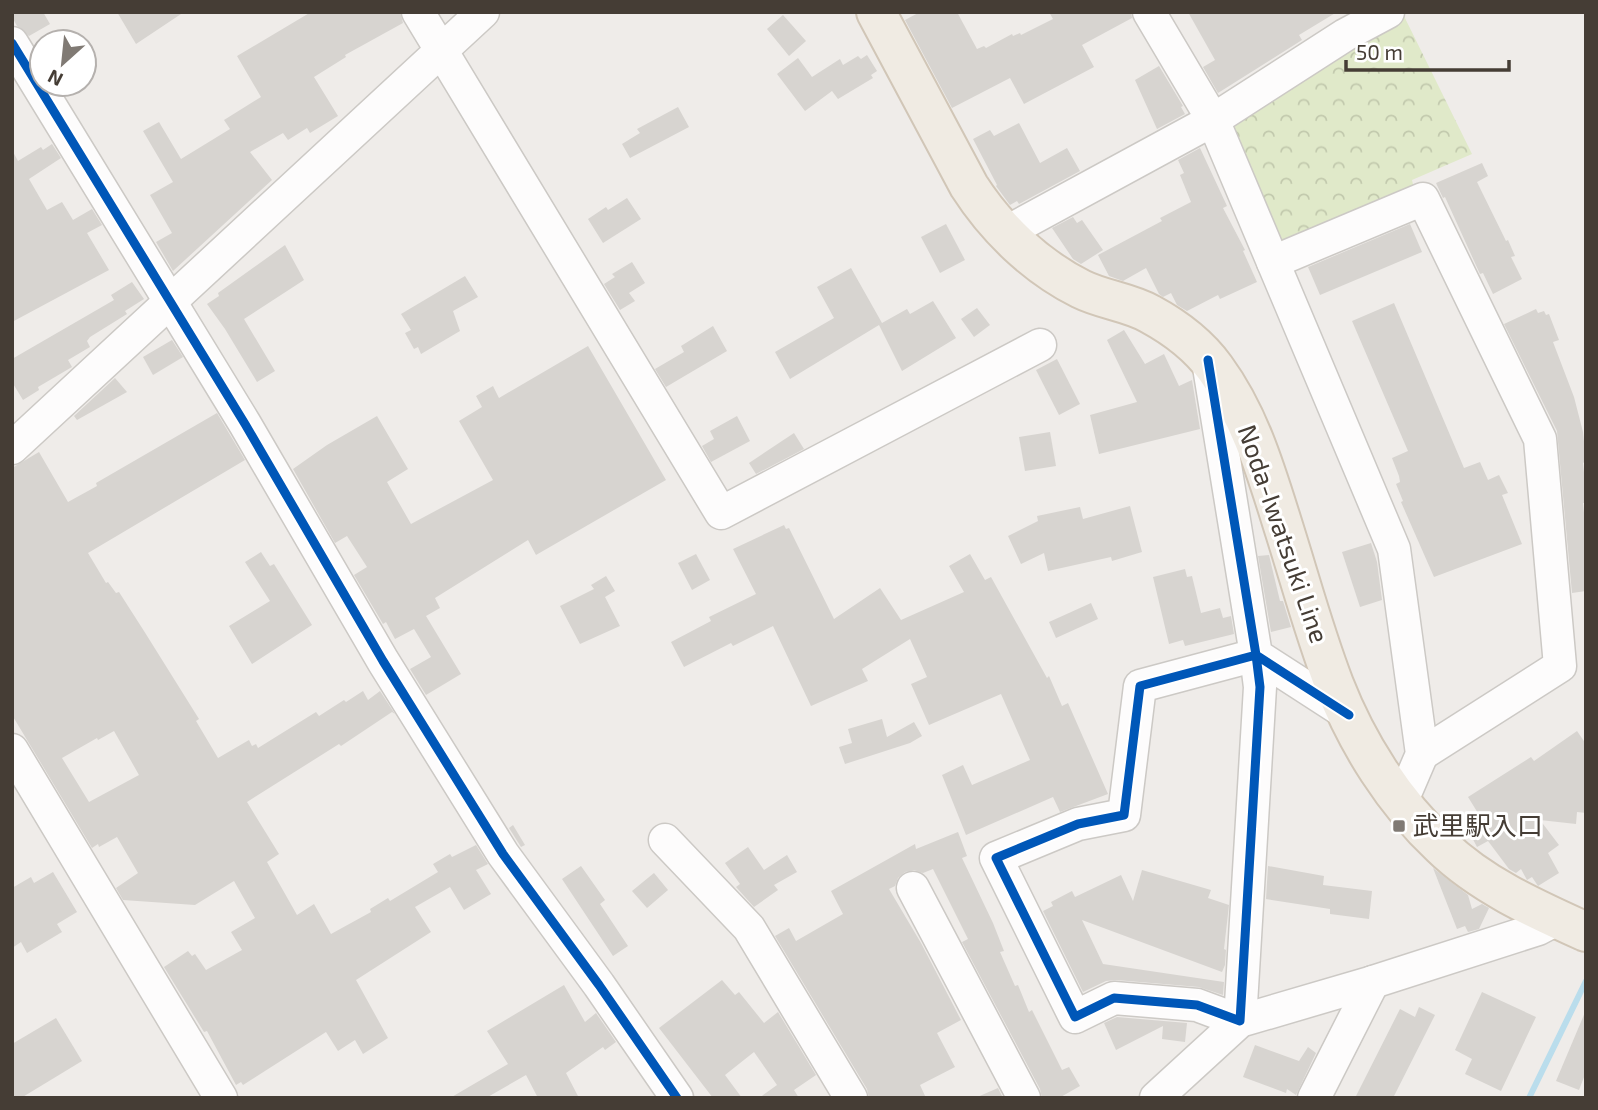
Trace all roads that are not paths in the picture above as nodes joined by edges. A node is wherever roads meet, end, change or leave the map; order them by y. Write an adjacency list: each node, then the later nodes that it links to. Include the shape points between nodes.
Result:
1 (418, 12): 8 (street)
2 (483, 12): 8 (street)
3 (876, 12): 10 (main road, Noda-Iwatsuki Line, via 969,186)
4 (1149, 12): 9 (street)
5 (1388, 12): 6 (street)
6 (1339, 24): 9 (street)
7 (12, 43): 12 (street)
8 (442, 50): 12 (street); 13 (street, via 721,513)
9 (1213, 120): 10 (street); 11 (street)
10 (1005, 233): 14 (main road, Noda-Iwatsuki Line, via 1081,289 1150,314)
11 (1273, 262): 18 (street, via 1394,549); 18 (street, via 1423,199 1540,439 1560,667)
12 (170, 301): 15 (street); 27 (street, via 503,854)
13 (1040, 345)
14 (1208, 360): 16 (street); 17 (main road, Noda-Iwatsuki Line, via 1235,399 1256,443 1334,684)
15 (12, 448)
16 (1256, 655): 17 (street); 25 (street, via 1260,687); 25 (street, via 1140,686 1124,815 1078,824 996,858 1075,1017 1114,998 1198,1005)
17 (1349, 715): 20 (main road, Noda-Iwatsuki Line)
18 (1422, 754): 20 (street)
19 (16, 765): 26 (street)
20 (1402, 803): 23 (main road, Noda-Iwatsuki Line, via 1441,847 1473,872 1514,898)
21 (665, 840): 28 (street, via 749,928)
22 (914, 888): 29 (street)
23 (1572, 925): 24 (street, via 1538,929)
24 (1373, 982): 25 (street); 31 (street)
25 (1240, 1021): 30 (street)
26 (221, 1098)
27 (677, 1098)
28 (851, 1098)
29 (1024, 1098)
30 (1156, 1098)
31 (1314, 1098)

